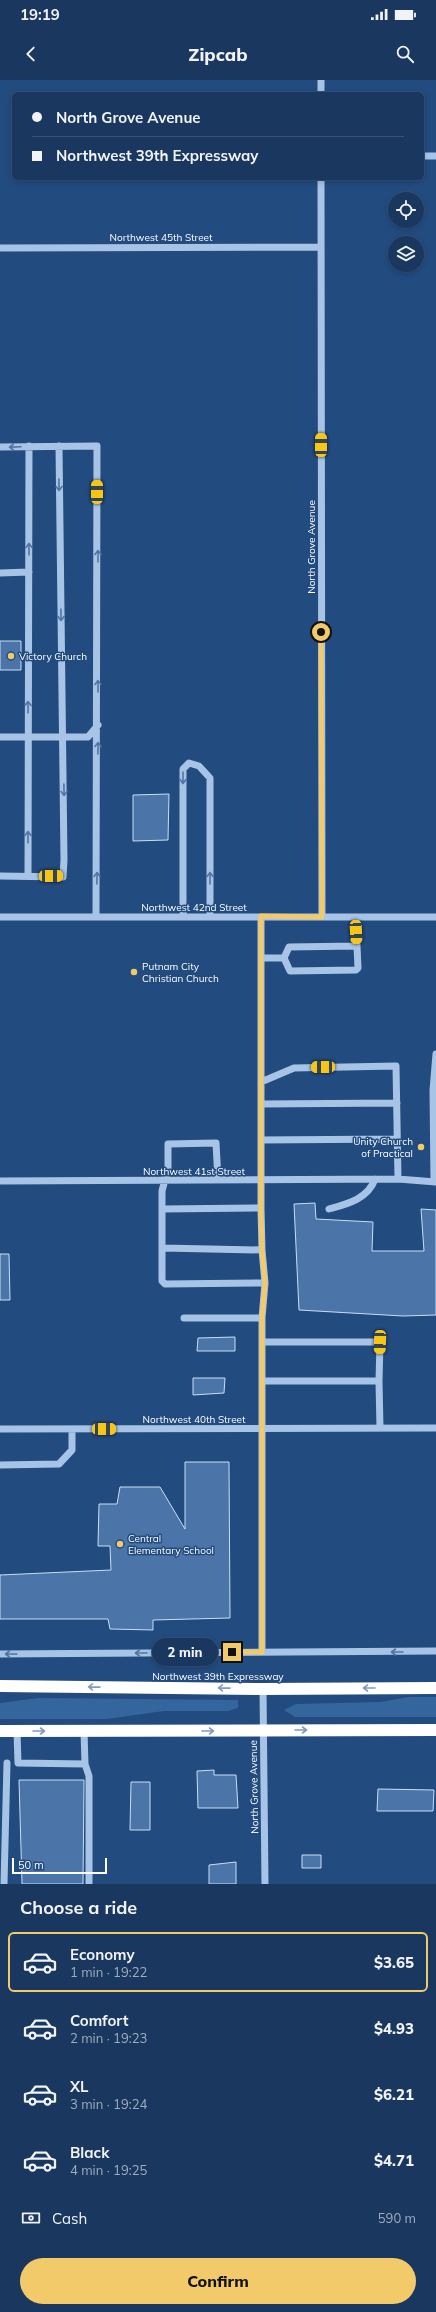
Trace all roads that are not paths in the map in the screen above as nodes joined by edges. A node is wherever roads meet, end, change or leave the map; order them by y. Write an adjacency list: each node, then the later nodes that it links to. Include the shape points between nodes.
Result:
1 (321, 80): 2 (street)
2 (321, 92)
3 (424, 156): 4 (street)
4 (436, 156)
5 (321, 180): 6 (street, North Grove Avenue)
6 (321, 247): 7 (street, Northwest 45th Street); 24 (street, North Grove Avenue)
7 (0, 248)
8 (30, 446): 9 (street); 10 (street, one-way to 10); 11 (street, one-way to 8)
9 (59, 446): 13 (street, one-way to 9, via 97,446); 16 (street, one-way to 16)
10 (0, 447)
11 (29, 572): 12 (street); 15 (street, one-way to 11)
12 (0, 573)
13 (98, 725): 16 (street, via 88,737); 21 (street, one-way to 13)
14 (0, 737): 15 (street)
15 (27, 737): 16 (street); 18 (street, one-way to 15)
16 (63, 737): 18 (street, one-way to 18, via 63,877)
17 (0, 876): 18 (street)
18 (28, 876)
19 (261, 916): 23 (street, Northwest 42nd Street); 24 (street, Northwest 42nd Street); 28 (street)
20 (0, 917): 21 (street, Northwest 42nd Street)
21 (96, 917): 22 (street, Northwest 42nd Street)
22 (182, 917): 23 (street, Northwest 42nd Street); 23 (street, one-way to 22, via 210,778 199,766 188,763 183,769)
23 (210, 917)
24 (322, 917): 25 (street, Northwest 42nd Street)
25 (356, 917): 26 (street, Northwest 42nd Street); 27 (street)
26 (436, 917)
27 (357, 946): 29 (street, via 289,947); 29 (street, via 356,970 290,971)
28 (261, 958): 29 (street); 31 (street)
29 (284, 958)
30 (436, 1054): 34 (street)
31 (261, 1082): 32 (street, via 294,1068 396,1066); 33 (street)
32 (397, 1103): 33 (street); 35 (street)
33 (261, 1104): 36 (street)
34 (435, 1130): 43 (street)
35 (397, 1139): 36 (street); 38 (street)
36 (261, 1140): 40 (street)
37 (375, 1179): 38 (street, Northwest 41st Street); 40 (street, Northwest 41st Street); 46 (street, via 372,1189 362,1196)
38 (398, 1179): 43 (street, Northwest 41st Street)
39 (218, 1180): 40 (street, Northwest 41st Street); 42 (street, Northwest 41st Street); 42 (street, via 216,1143 169,1143)
40 (261, 1180): 44 (street)
41 (0, 1181): 42 (street, Northwest 41st Street)
42 (165, 1181): 45 (street)
43 (435, 1182)
44 (261, 1208): 45 (street); 48 (street)
45 (162, 1209): 47 (street)
46 (328, 1209)
47 (162, 1248): 48 (street); 49 (street, via 162,1281 165,1284)
48 (262, 1250): 49 (street)
49 (265, 1283): 51 (street)
50 (184, 1318): 51 (street)
51 (262, 1318): 52 (street)
52 (262, 1342): 53 (street); 54 (street, via 380,1342)
53 (262, 1381): 54 (street); 59 (street)
54 (378, 1382): 55 (street)
55 (380, 1428): 56 (street, Northwest 40th Street); 59 (street, Northwest 40th Street)
56 (436, 1428)
57 (0, 1429): 58 (street, Northwest 40th Street)
58 (72, 1429): 59 (street, Northwest 40th Street); 60 (street, via 72,1450 59,1464)
59 (262, 1429): 61 (street)
60 (0, 1465)
61 (262, 1652): 62 (street, one-way to 61); 63 (street, one-way to 63)
62 (436, 1652)
63 (0, 1654)
64 (0, 1686): 66 (highway, Northwest 39th Expressway, one-way to 64)
65 (436, 1688): 66 (highway, Northwest 39th Expressway, one-way to 66)
66 (263, 1689): 67 (street, North Grove Avenue)
67 (262, 1730): 68 (highway, one-way to 68); 71 (highway, one-way to 67); 77 (street, North Grove Avenue)
68 (436, 1730)
69 (0, 1731): 70 (highway)
70 (17, 1731): 71 (highway, one-way to 71); 73 (street)
71 (84, 1731): 74 (street)
72 (4, 1763): 73 (street); 75 (street)
73 (18, 1764): 74 (street)
74 (85, 1764): 76 (street, via 89,1776)
75 (4, 1884)
76 (89, 1884)
77 (265, 1884)

